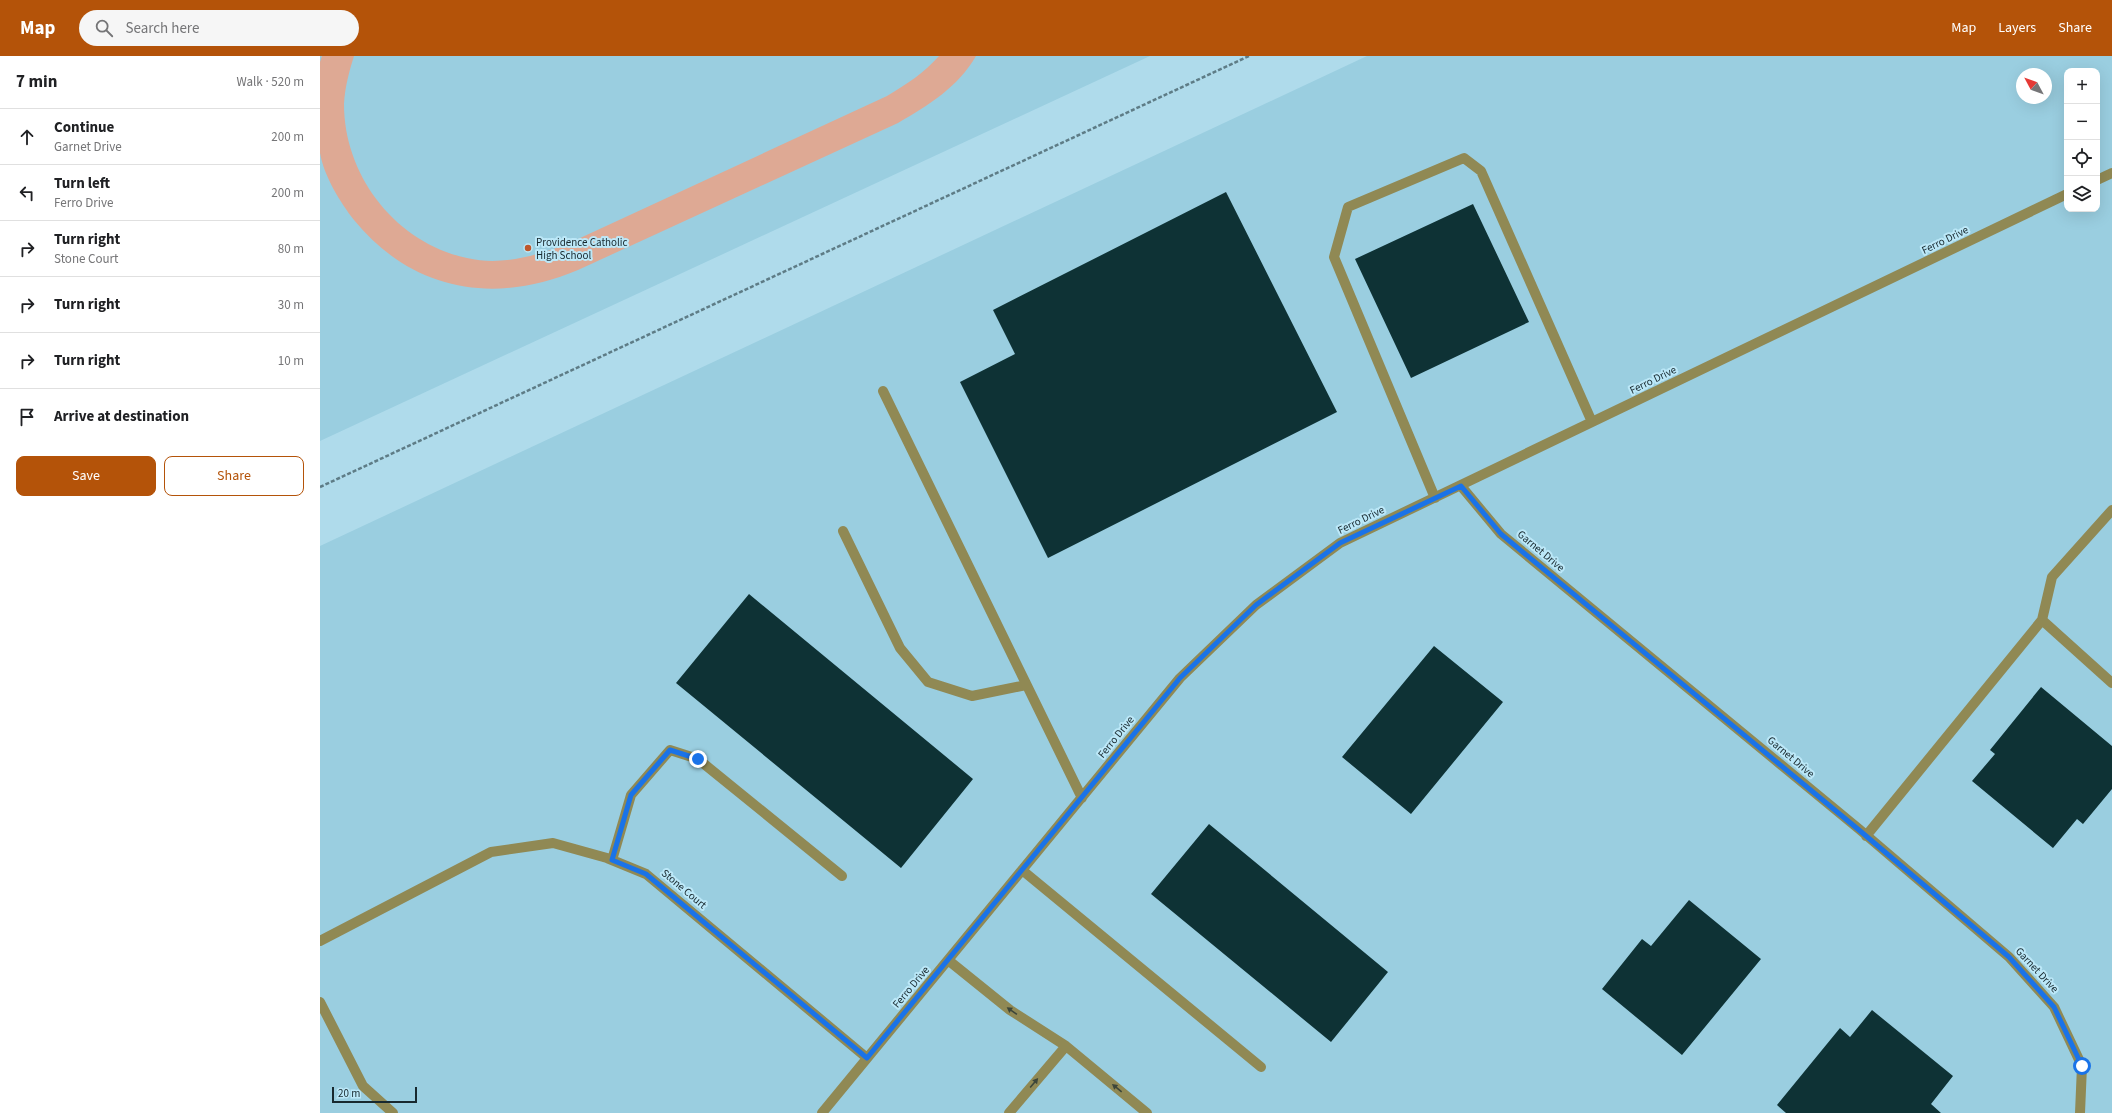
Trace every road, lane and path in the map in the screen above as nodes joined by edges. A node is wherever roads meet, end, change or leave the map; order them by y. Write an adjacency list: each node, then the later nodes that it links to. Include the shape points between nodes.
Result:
1 (1249, 56): 8 (path)
2 (2112, 173): 3 (street)
3 (2100, 179)
4 (2064, 195): 6 (street, Ferro Drive)
5 (883, 391): 14 (street)
6 (1592, 422): 7 (street, Ferro Drive); 9 (street, via 1481,171 1464,158 1348,207 1334,257)
7 (1461, 486): 9 (street, Ferro Drive); 16 (street, Garnet Drive, via 1501,534)
8 (320, 487)
9 (1435, 498): 15 (street, Ferro Drive, via 1340,543 1256,605 1180,678)
10 (2112, 510): 12 (street, via 2052,577)
11 (843, 531): 14 (street, via 900,648 928,682 972,696)
12 (2042, 620): 13 (street); 16 (street)
13 (2112, 683)
14 (1026, 685): 15 (street)
15 (1082, 798): 18 (street, Ferro Drive)
16 (1866, 836): 30 (street, Garnet Drive, via 2009,957 2054,1007 2082,1066)
17 (612, 860): 19 (street, via 631,795 670,750 698,759); 20 (street, Stone Court, via 553,843 491,852); 24 (street, Stone Court, via 646,874)
18 (1022, 870): 21 (street, Ferro Drive); 25 (street)
19 (842, 876)
20 (320, 941)
21 (948, 960): 23 (street, one-way to 21, via 1010,1010); 24 (street, Ferro Drive)
22 (320, 1002): 26 (street, via 363,1086)
23 (1066, 1046): 28 (street, one-way to 23); 29 (street, one-way to 23)
24 (867, 1058): 27 (street, Ferro Drive)
25 (1261, 1067)
26 (393, 1113)
27 (822, 1113)
28 (1009, 1113)
29 (1147, 1113)
30 (2080, 1113)

